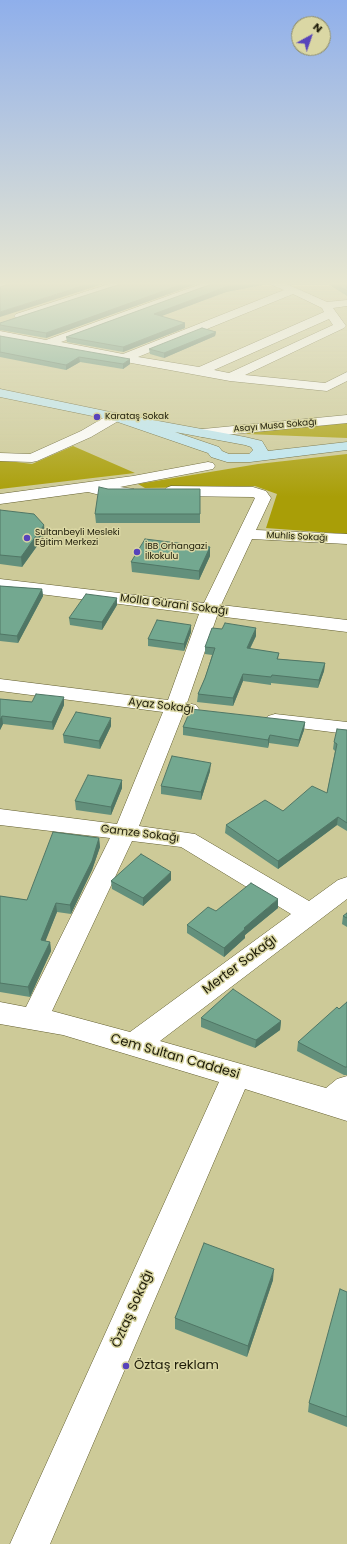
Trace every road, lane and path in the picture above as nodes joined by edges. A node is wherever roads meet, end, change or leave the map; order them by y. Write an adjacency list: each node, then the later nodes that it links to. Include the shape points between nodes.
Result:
1 (96, 353): 5 (street)
2 (136, 353): 5 (street)
3 (238, 353): 6 (street)
4 (285, 353): 8 (street)
5 (124, 358): 6 (street)
6 (199, 372): 8 (street)
7 (347, 376): 8 (street, via 327,387)
8 (230, 377)
9 (0, 393): 10 (street)
10 (115, 417): 12 (street); 16 (street); 17 (street, via 86,434 32,458)
11 (347, 419): 12 (street, Asayı Musa Sokağı)
12 (203, 433): 13 (street)
13 (248, 441): 14 (street); 16 (street, via 222,442 218,444); 18 (street, via 261,450 260,454)
14 (347, 442)
15 (347, 446): 18 (street)
16 (215, 452): 19 (street); 20 (street)
17 (0, 457)
18 (250, 458): 19 (street)
19 (235, 459): 20 (street)
20 (208, 466): 21 (street)
21 (88, 487): 22 (street); 23 (street, via 108,492 185,491 261,494 263,498)
22 (0, 499)
23 (247, 534): 24 (street, Muhlis Sokağı); 26 (street)
24 (347, 539)
25 (0, 584): 26 (street, Molla Gürani Sokağı)
26 (210, 609): 27 (street, Molla Gürani Sokağı); 29 (street)
27 (347, 626)
28 (0, 685): 29 (street, Ayaz Sokağı)
29 (175, 708): 30 (street, Ayaz Sokağı); 34 (street)
30 (206, 712)
31 (253, 717): 32 (street)
32 (347, 728)
33 (0, 817): 34 (street, Gamze Sokağı)
34 (125, 832): 36 (street, Gamze Sokağı, via 187,840); 38 (street)
35 (347, 886): 36 (street, Merter Sokağı)
36 (309, 913): 39 (street, Merter Sokağı)
37 (0, 1013): 38 (street, Cem Sultan Caddesi)
38 (34, 1019): 39 (street, Cem Sultan Caddesi, via 63,1024)
39 (134, 1045): 40 (street, Cem Sultan Caddesi)
40 (237, 1075): 41 (street, Cem Sultan Caddesi); 42 (street, Öztaş Sokağı)
41 (342, 1099)
42 (30, 1544)

